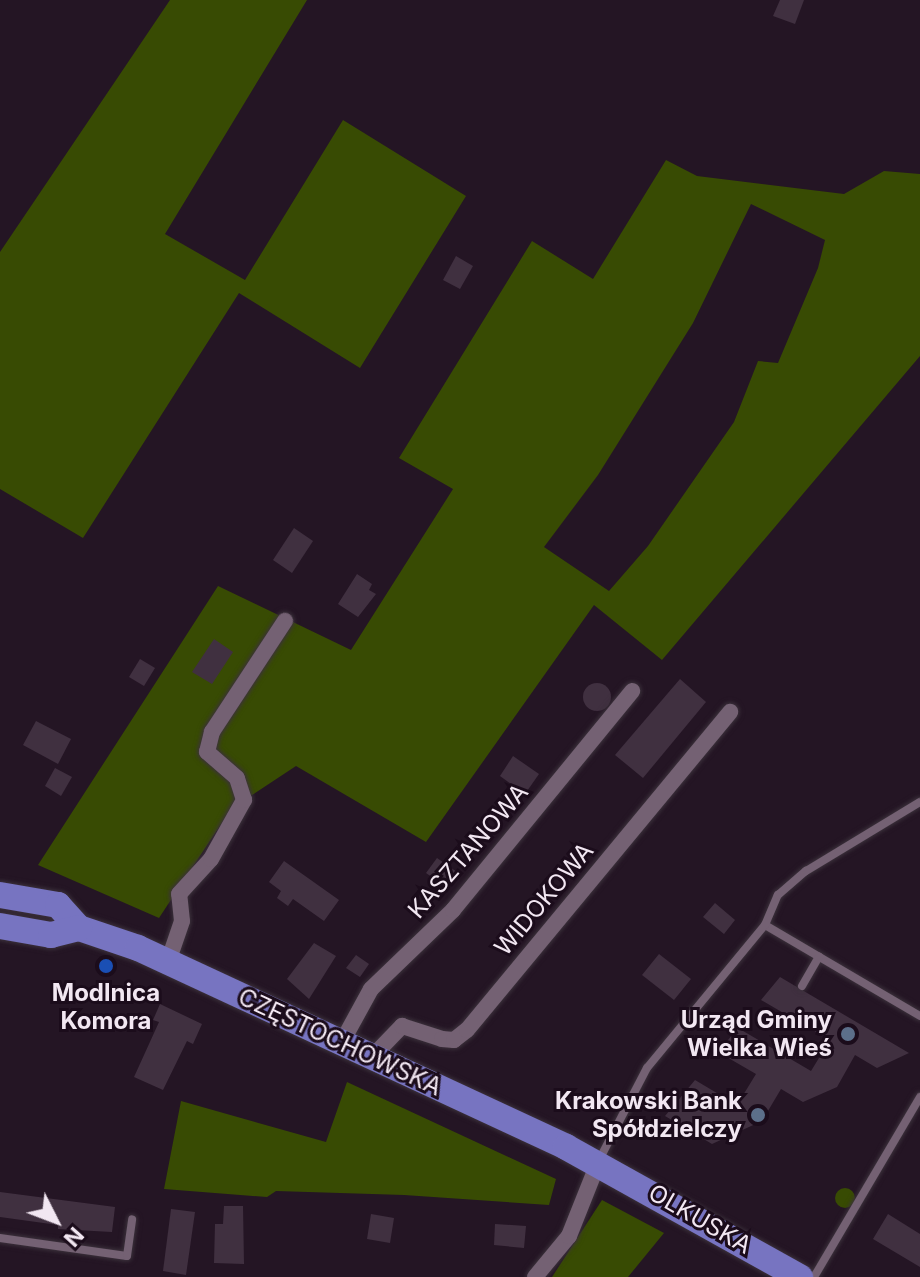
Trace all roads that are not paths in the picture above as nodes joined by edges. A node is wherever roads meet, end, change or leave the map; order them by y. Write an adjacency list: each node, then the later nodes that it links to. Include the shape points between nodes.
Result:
1 (285, 621): 10 (street, via 212,732 207,752 237,778 244,800 211,859 179,894 184,910)
2 (632, 691): 13 (street, KASZTANOWA, via 453,910 371,989)
3 (730, 712): 14 (street, WIDOKOWA, via 467,1030 454,1040 402,1026)
4 (920, 802): 6 (lane, via 792,881 771,906)
5 (0, 895): 8 (main road, CZĘSTOCHOWSKA, via 58,905)
6 (765, 925): 9 (lane); 16 (lane, via 647,1068)
7 (0, 926): 8 (main road, CZĘSTOCHOWSKA, via 51,935)
8 (79, 928): 10 (main road, CZĘSTOCHOWSKA)
9 (819, 957): 11 (lane); 12 (lane)
10 (168, 962): 13 (main road, CZĘSTOCHOWSKA)
11 (802, 986)
12 (920, 1016)
13 (342, 1042): 14 (main road, CZĘSTOCHOWSKA)
14 (373, 1056): 16 (main road, CZĘSTOCHOWSKA)
15 (920, 1097): 21 (lane)
16 (598, 1163): 19 (street, via 569,1236); 20 (main road, OLKUSKA)
17 (132, 1219): 18 (lane, via 127,1256)
18 (0, 1238)
19 (535, 1277)
20 (800, 1277)
21 (814, 1277)

